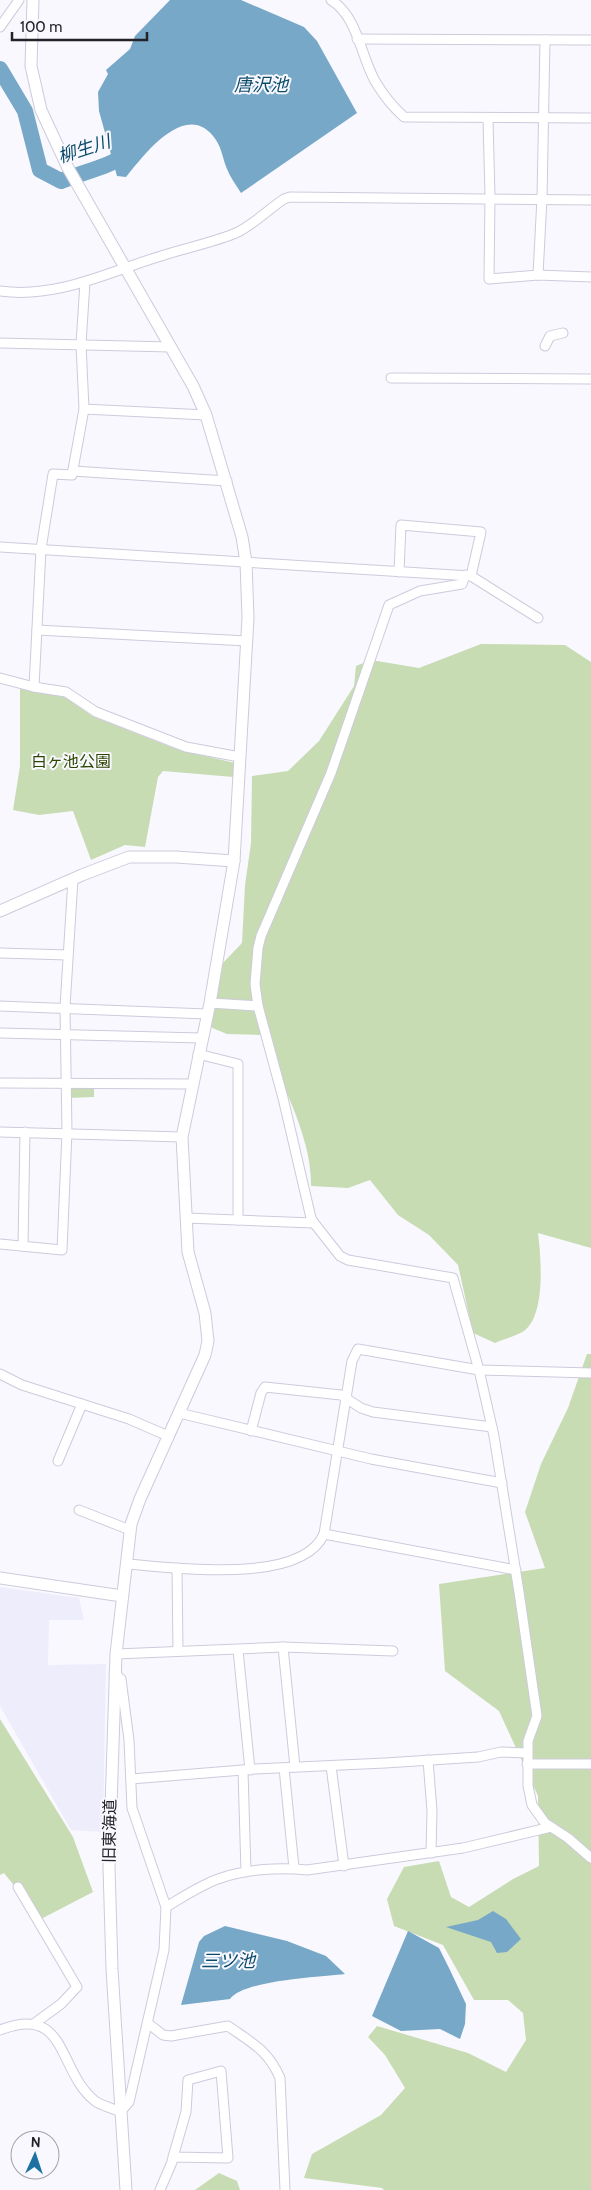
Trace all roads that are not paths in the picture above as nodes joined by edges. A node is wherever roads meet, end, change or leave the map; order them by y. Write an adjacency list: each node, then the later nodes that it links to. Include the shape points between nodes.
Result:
1 (19, 0): 4 (street)
2 (33, 0): 14 (street, 旧東海道, via 31,66 41,110 68,168)
3 (331, 0): 5 (street, via 350,18)
4 (0, 28)
5 (356, 39): 6 (street); 9 (street, via 375,81 404,117)
6 (544, 40): 7 (street); 10 (street)
7 (591, 40)
8 (591, 118): 10 (street)
9 (488, 119): 10 (street); 11 (street)
10 (543, 119): 12 (street)
11 (490, 198): 12 (street); 14 (street, via 284,198 238,232); 15 (street, via 489,279)
12 (542, 198): 13 (street); 15 (street)
13 (591, 200)
14 (125, 267): 17 (street); 23 (street, 旧東海道)
15 (538, 274): 16 (street)
16 (591, 277)
17 (85, 282): 18 (street, via 44,292); 21 (street)
18 (0, 291)
19 (563, 332): 22 (street, via 550,336)
20 (0, 343): 21 (street)
21 (81, 344): 23 (street); 26 (street)
22 (545, 346)
23 (171, 347): 27 (street, 旧東海道)
24 (391, 378): 25 (street)
25 (591, 379)
26 (84, 409): 27 (street); 28 (street)
27 (206, 415): 29 (street, 旧東海道)
28 (73, 471): 29 (street); 31 (street, via 72,476 52,474)
29 (227, 482): 32 (street, 旧東海道)
30 (0, 546): 31 (street)
31 (41, 549): 32 (street); 36 (street)
32 (246, 562): 33 (street); 37 (street, 旧東海道)
33 (399, 572): 34 (street); 34 (street, via 401,526 480,532)
34 (468, 575): 35 (street); 47 (street, via 462,584 420,591 389,604 331,773 261,936 255,984)
35 (538, 618)
36 (37, 630): 37 (street); 39 (street)
37 (247, 641): 40 (street, 旧東海道)
38 (0, 678): 39 (street)
39 (34, 687): 40 (street, via 66,692 96,712 186,747)
40 (240, 757): 41 (street, 旧東海道)
41 (234, 862): 42 (street, via 130,857); 49 (street, 旧東海道)
42 (73, 879): 43 (street); 45 (street)
43 (0, 911)
44 (0, 953): 45 (street)
45 (68, 955): 48 (street)
46 (0, 1006): 48 (street)
47 (258, 1006): 49 (street); 63 (street)
48 (65, 1007): 49 (street); 51 (street)
49 (208, 1008): 52 (street, 旧東海道)
50 (0, 1033): 51 (street)
51 (66, 1034): 52 (street); 55 (street)
52 (201, 1038): 53 (street, 旧東海道)
53 (198, 1054): 56 (street, 旧東海道); 62 (street, via 238,1064)
54 (0, 1083): 55 (street)
55 (66, 1083): 56 (street); 59 (street)
56 (191, 1084): 60 (street, 旧東海道)
57 (0, 1132): 58 (street)
58 (25, 1132): 59 (street); 65 (street)
59 (66, 1132): 60 (street); 65 (street, via 62,1250)
60 (182, 1138): 61 (street, 旧東海道)
61 (186, 1218): 62 (street); 71 (street, 旧東海道, via 188,1252 205,1313 208,1341 205,1355)
62 (238, 1220): 63 (street)
63 (314, 1223): 66 (street, via 340,1256 348,1260 453,1278)
64 (0, 1244): 65 (street)
65 (23, 1246)
66 (478, 1370): 68 (street); 69 (street, via 358,1349 352,1361); 72 (street)
67 (0, 1374): 70 (street, via 22,1385)
68 (591, 1374)
69 (346, 1398): 72 (street, via 373,1412); 73 (street, via 264,1387); 75 (street)
70 (82, 1404): 74 (street, via 130,1419); 76 (street)
71 (178, 1414): 73 (street); 74 (street, 旧東海道)
72 (492, 1427): 77 (street)
73 (251, 1431): 75 (street)
74 (168, 1436): 79 (street, 旧東海道, via 140,1498)
75 (336, 1451): 77 (street); 80 (street)
76 (58, 1461)
77 (502, 1483): 83 (street)
78 (79, 1510): 79 (street)
79 (130, 1530): 81 (street, 旧東海道)
80 (324, 1534): 82 (street, via 315,1546 288,1563 249,1569); 83 (street)
81 (126, 1564): 82 (street); 85 (street, 旧東海道)
82 (177, 1568): 89 (street)
83 (516, 1570): 92 (street, via 537,1716)
84 (0, 1578): 85 (street)
85 (122, 1596): 90 (street, 旧東海道)
86 (283, 1647): 87 (street); 88 (street); 98 (street)
87 (238, 1650): 89 (street); 99 (street)
88 (393, 1650)
89 (178, 1652): 90 (street)
90 (116, 1654): 91 (street, 旧東海道)
91 (114, 1673): 100 (street, via 122,1678); 112 (street, 旧東海道, via 109,1867)
92 (527, 1753): 93 (street, via 501,1752); 94 (street)
93 (428, 1760): 96 (street); 102 (street)
94 (527, 1764): 95 (street); 101 (street, via 532,1805 538,1816)
95 (591, 1764)
96 (331, 1766): 98 (street); 104 (street)
97 (284, 1768): 98 (street); 99 (street); 105 (street)
98 (295, 1768)
99 (247, 1770): 100 (street); 106 (street)
100 (131, 1779): 108 (street, via 132,1808)
101 (551, 1827): 102 (street); 103 (street)
102 (431, 1853): 104 (street)
103 (591, 1858)
104 (344, 1866): 105 (street, via 307,1870)
105 (294, 1868): 106 (street)
106 (246, 1872): 108 (street, via 221,1878)
107 (18, 1887): 109 (street, via 77,1987)
108 (166, 1907): 110 (street, via 164,1950)
109 (35, 2023): 111 (street, via 21,2022); 112 (street, via 54,2037 80,2084 96,2102)
110 (148, 2024): 112 (street, via 129,2102); 116 (street, via 163,2035 171,2036 228,2026 262,2049 273,2062 280,2078)
111 (0, 2030)
112 (120, 2112): 114 (street, 旧東海道)
113 (173, 2157): 113 (street, via 186,2112 188,2080 221,2071 228,2158); 115 (street)
114 (126, 2190)
115 (160, 2190)
116 (285, 2190)

